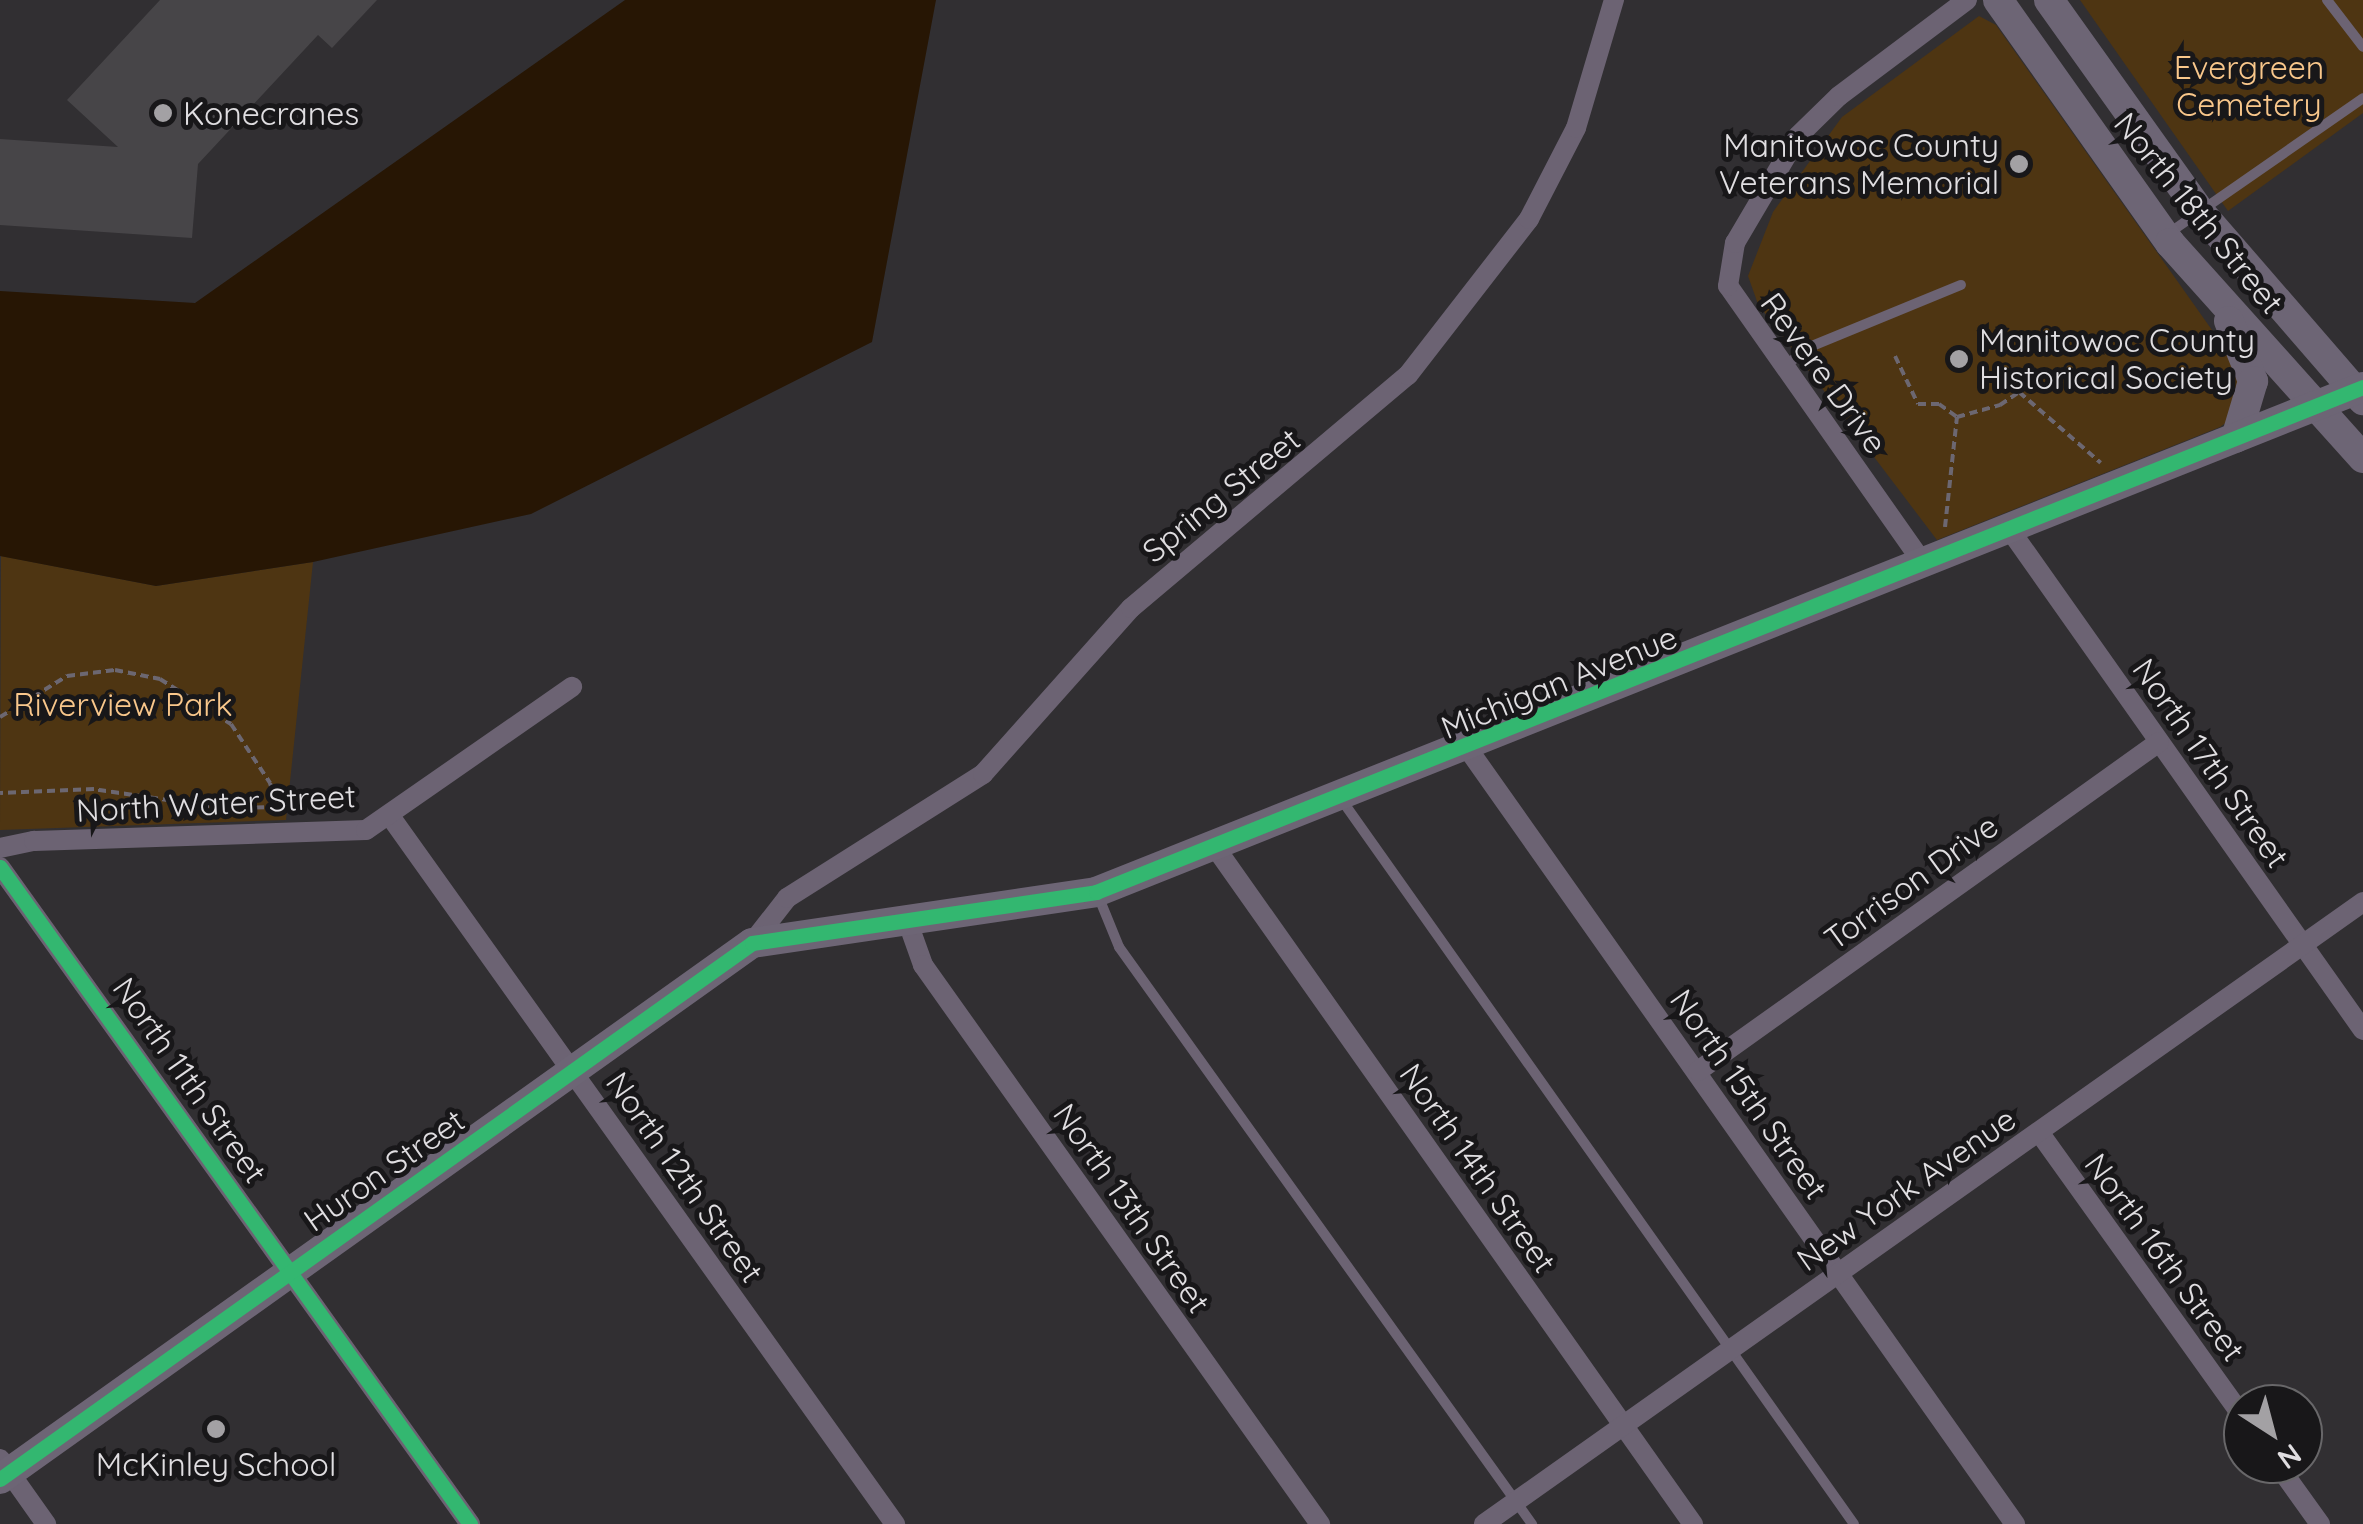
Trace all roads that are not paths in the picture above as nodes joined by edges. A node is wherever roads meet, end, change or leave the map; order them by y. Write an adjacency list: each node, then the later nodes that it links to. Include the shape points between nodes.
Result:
1 (1614, 0): 30 (street, Spring Street, via 1576,128 1529,219 1408,375 1131,608 983,774 787,898)
2 (1967, 0): 12 (street, Revere Drive, via 1816,115 1769,176 1735,242 1728,286)
3 (1998, 0): 9 (street, North 18th Street)
4 (2049, 0): 8 (street, North 18th Street)
5 (2327, 0): 6 (lane)
6 (2363, 48)
7 (2363, 98): 8 (lane)
8 (2200, 212): 9 (lane); 13 (street, North 18th Street)
9 (2164, 236): 11 (street, North 18th Street)
10 (1962, 285): 12 (lane, via 1812,346)
11 (2218, 295): 14 (street, North 18th Street); 15 (street, via 2252,381)
12 (1782, 368): 18 (street, Revere Drive)
13 (2360, 392): 14 (street, Michigan Avenue)
14 (2316, 406): 15 (street, Michigan Avenue); 16 (street, North 18th Street)
15 (2236, 438): 17 (street, Michigan Avenue)
16 (2363, 458)
17 (2010, 530): 18 (street, Michigan Avenue); 20 (street, North 17th Street)
18 (1924, 563): 21 (street, Michigan Avenue)
19 (572, 687): 23 (street, North Water Street)
20 (2159, 742): 31 (street, North 17th Street); 34 (street, Torrison Drive)
21 (1468, 749): 22 (street, Michigan Avenue); 34 (street, North 15th Street)
22 (1340, 798): 24 (street, Michigan Avenue); 38 (lane)
23 (390, 816): 25 (street, North Water Street, via 366,830 34,841); 33 (street, North 12th Street)
24 (1215, 847): 27 (street, Michigan Avenue); 40 (street, North 14th Street)
25 (0, 848)
26 (0, 866): 36 (street, North 11th Street)
27 (1096, 892): 29 (street, Michigan Avenue); 43 (lane, via 1118,947)
28 (2363, 902): 31 (street, New York Avenue)
29 (908, 920): 30 (street, Michigan Avenue); 47 (street, North 13th Street, via 923,965)
30 (752, 943): 33 (street, Huron Street)
31 (2302, 945): 32 (street, North 17th Street); 35 (street, New York Avenue)
32 (2363, 1030)
33 (572, 1070): 36 (street, Huron Street); 46 (street, North 12th Street)
34 (1698, 1072): 37 (street, North 15th Street)
35 (2038, 1132): 37 (street, New York Avenue); 39 (street, North 16th Street)
36 (291, 1270): 41 (street, Huron Street); 45 (street, North 11th Street)
37 (1839, 1274): 38 (street, New York Avenue); 52 (street, North 15th Street)
38 (1730, 1350): 40 (street, New York Avenue); 51 (lane)
39 (2223, 1389)
40 (1623, 1426): 43 (street, New York Avenue); 50 (street, North 14th Street)
41 (3, 1470): 44 (street)
42 (2291, 1484): 53 (street)
43 (1516, 1501): 48 (street, New York Avenue); 49 (lane)
44 (46, 1524)
45 (470, 1524)
46 (895, 1524)
47 (1320, 1524)
48 (1484, 1524)
49 (1532, 1524)
50 (1692, 1524)
51 (1854, 1524)
52 (2015, 1524)
53 (2320, 1524)

